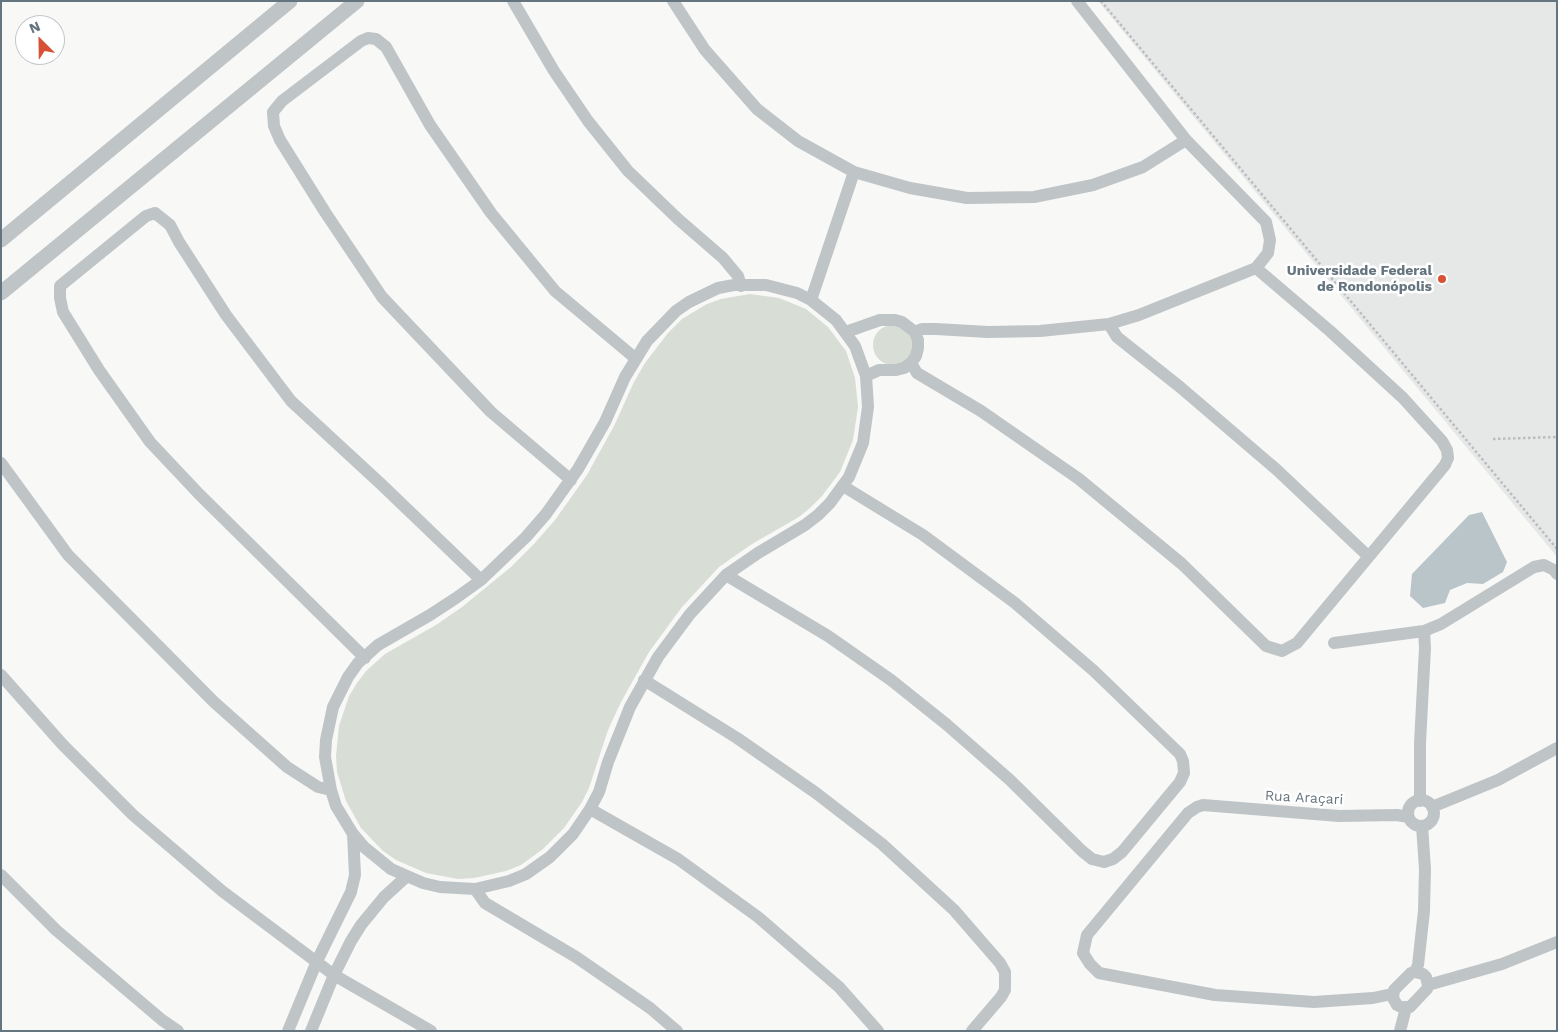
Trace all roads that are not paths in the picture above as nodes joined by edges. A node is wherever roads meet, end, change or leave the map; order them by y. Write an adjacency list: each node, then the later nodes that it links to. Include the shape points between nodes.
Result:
1 (290, 1): 8 (street)
2 (357, 1): 11 (street)
3 (513, 1): 10 (street, via 588,121 628,171 723,258 738,276)
4 (673, 1): 7 (street, via 705,50 757,108 798,141)
5 (1077, 1): 6 (street)
6 (1186, 140): 7 (street, via 1143,167 1094,185 1034,197 967,198 910,188); 9 (street, via 1266,222 1270,246 1268,254)
7 (854, 172): 12 (street)
8 (1, 240)
9 (1256, 268): 13 (street); 22 (street, via 1403,398 1447,450 1445,466)
10 (741, 286): 12 (street, via 782,288); 16 (street, via 718,288 689,302 661,326)
11 (1, 293)
12 (811, 300): 14 (street)
13 (1109, 324): 15 (street, via 1040,331 922,329); 22 (street, via 1117,337 1277,470)
14 (846, 332): 15 (street, via 880,320 894,320 910,326); 18 (street)
15 (915, 332): 17 (street, via 918,348)
16 (636, 358): 20 (street, via 592,446); 20 (street, via 555,290 497,220 430,125 386,47 376,39 361,41 282,101 273,112 280,140 324,212 382,296 491,412)
17 (911, 363): 18 (street, via 896,370 879,370); 22 (street, via 917,373 981,411 1079,479 1182,564 1266,646 1282,651 1297,643)
18 (866, 376): 21 (street, via 867,425 857,460)
19 (1, 463): 32 (street, via 68,555 166,655 287,767 318,787)
20 (571, 480): 25 (street, via 526,537)
21 (843, 486): 24 (street, via 830,503 805,525); 24 (street, via 923,535 1015,603 1094,671 1180,754 1184,773 1180,782 1113,859 1104,862 1082,851 1010,780 891,680 828,636)
22 (1368, 556)
23 (1557, 574): 26 (street, via 1544,565 1534,567)
24 (726, 575): 30 (street, via 673,635)
25 (481, 580): 28 (street, via 430,616 378,645); 28 (street, via 291,401 226,315 170,225 155,213 146,216 60,286 63,312 98,370 150,442)
26 (1424, 631): 27 (street); 33 (street, via 1420,744)
27 (1334, 643)
28 (365, 658): 32 (street, via 348,677 328,724 325,757)
29 (1, 675): 42 (street, via 63,745 133,815 222,890)
30 (644, 680): 34 (street, via 618,734); 54 (street, via 737,738 816,793 882,844 954,910 1000,963 1004,972 1001,998)
31 (1557, 748): 33 (street, via 1498,780)
32 (330, 790): 37 (street)
33 (1426, 804): 35 (street, via 1412,804); 36 (street, via 1434,812 1432,820)
34 (590, 809): 40 (street, via 573,834 538,866 509,881); 53 (street, via 678,859 758,917 839,987)
35 (1408, 816): 36 (street, via 1413,824); 46 (street, Rua Araçari, via 1338,816 1197,807 1188,813 1087,935 1083,953 1099,973 1215,995 1314,1002)
36 (1422, 826): 43 (street, via 1424,911 1418,965)
37 (353, 834): 39 (street, via 376,859); 42 (street, via 356,875)
38 (1, 875): 48 (street, via 56,930)
39 (406, 877): 40 (street, via 440,887); 44 (street, via 366,918)
40 (475, 889): 52 (street, via 485,903 576,957 650,1008)
41 (1557, 942): 45 (street, via 1502,964)
42 (317, 961): 44 (street); 49 (street)
43 (1414, 972): 45 (street, via 1423,974); 46 (street, via 1396,986)
44 (334, 975): 50 (street); 51 (street)
45 (1428, 985): 47 (street, via 1424,993)
46 (1392, 994): 47 (street, via 1397,1005)
47 (1406, 1008): 55 (street)
48 (178, 1031)
49 (288, 1031)
50 (311, 1031)
51 (432, 1031)
52 (677, 1031)
53 (878, 1031)
54 (972, 1031)
55 (1400, 1031)

